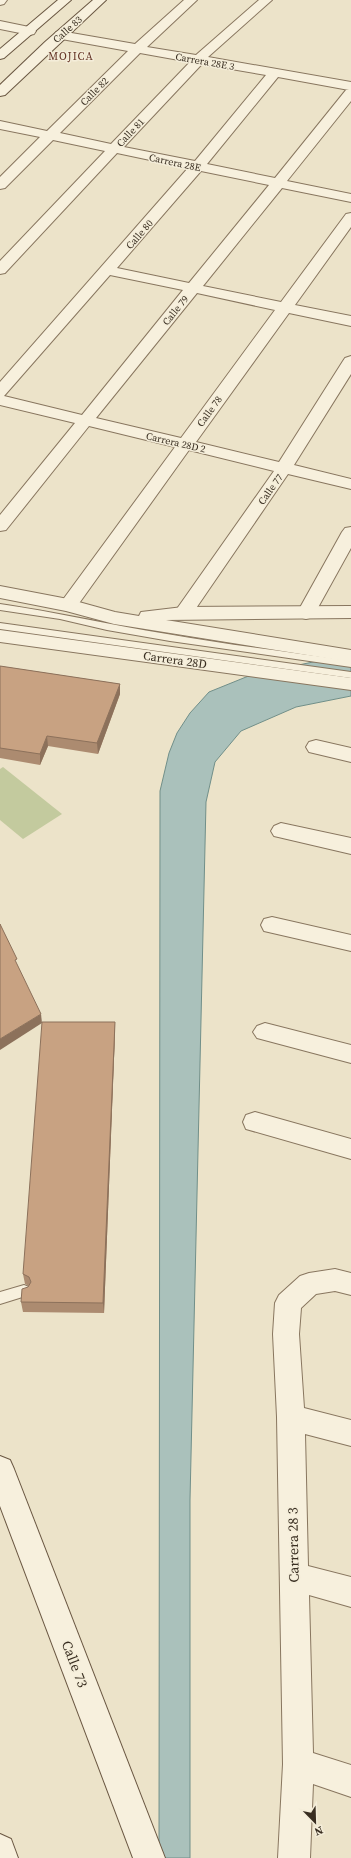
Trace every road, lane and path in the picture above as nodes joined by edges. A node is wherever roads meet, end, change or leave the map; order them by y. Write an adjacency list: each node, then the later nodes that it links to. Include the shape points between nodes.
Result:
1 (65, 0): 6 (street, Calle 83)
2 (100, 0): 7 (street, Calle 83)
3 (191, 0): 8 (street, Calle 82)
4 (266, 0): 10 (street, Calle 81)
5 (0, 25): 6 (street)
6 (30, 31): 9 (street, Calle 83)
7 (60, 35): 8 (street, Carrera 28E 3); 13 (street, Calle 83)
8 (137, 49): 10 (street, Carrera 28E 3); 16 (street, Calle 82)
9 (0, 55)
10 (199, 60): 11 (street, Carrera 28E 3); 17 (street, Calle 81)
11 (274, 73): 12 (street, Carrera 28E 3); 18 (street, Calle 80)
12 (351, 86)
13 (0, 92)
14 (351, 93): 19 (street, Calle 79)
15 (0, 126): 16 (street, Carrera 28E)
16 (50, 136): 17 (street, Carrera 28E); 20 (street, Calle 82)
17 (114, 149): 18 (street, Carrera 28E); 24 (street, Calle 81)
18 (198, 166): 19 (street, Carrera 28E); 26 (street, Calle 80)
19 (278, 183): 21 (street, Carrera 28E); 27 (street, Calle 79)
20 (0, 185)
21 (351, 198)
22 (351, 217): 28 (street, Calle 78)
23 (0, 246): 24 (street)
24 (18, 250): 25 (street, Calle 81)
25 (0, 270)
26 (107, 270): 27 (street); 31 (street, Calle 80)
27 (193, 288): 28 (street); 33 (street, Calle 79)
28 (285, 307): 29 (street); 34 (street, Calle 78)
29 (351, 321)
30 (351, 361): 35 (street, Calle 77)
31 (0, 392)
32 (0, 400): 33 (street, Carrera 28D 2)
33 (86, 420): 34 (street, Carrera 28D 2); 37 (street, Calle 79)
34 (185, 444): 35 (street, Carrera 28D 2); 40 (street, Calle 78)
35 (284, 468): 36 (street, Carrera 28D 2); 43 (street, Calle 77)
36 (351, 484)
37 (0, 526)
38 (351, 532): 44 (street)
39 (0, 592): 40 (street)
40 (68, 605): 45 (street)
41 (0, 607): 49 (lane, via 170,638)
42 (351, 612): 44 (street)
43 (183, 613): 44 (street); 45 (street)
44 (306, 613)
45 (114, 618): 48 (street)
46 (0, 626): 50 (lane)
47 (0, 636): 51 (street, Carrera 28D)
48 (351, 656)
49 (351, 664)
50 (351, 675)
51 (351, 684)
52 (316, 747): 53 (street)
53 (351, 755)
54 (281, 831): 55 (street)
55 (351, 846)
56 (272, 925): 57 (street)
57 (351, 943)
58 (265, 1032): 59 (street)
59 (351, 1054)
60 (255, 1122): 61 (street)
61 (351, 1149)
62 (351, 1284): 65 (street, Carrera 28 3, via 335,1280 309,1284 288,1303 286,1334)
63 (24, 1290): 64 (lane)
64 (0, 1298)
65 (291, 1417): 66 (street); 68 (street, Carrera 28 3)
66 (351, 1433)
67 (0, 1469): 72 (street, Calle 73)
68 (294, 1577): 69 (street); 70 (street, Carrera 28 3)
69 (351, 1592)
70 (298, 1764): 71 (street); 75 (street, Carrera 28 3)
71 (351, 1781)
72 (144, 1846)
73 (0, 1850): 74 (street)
74 (2, 1858)
75 (294, 1858)

